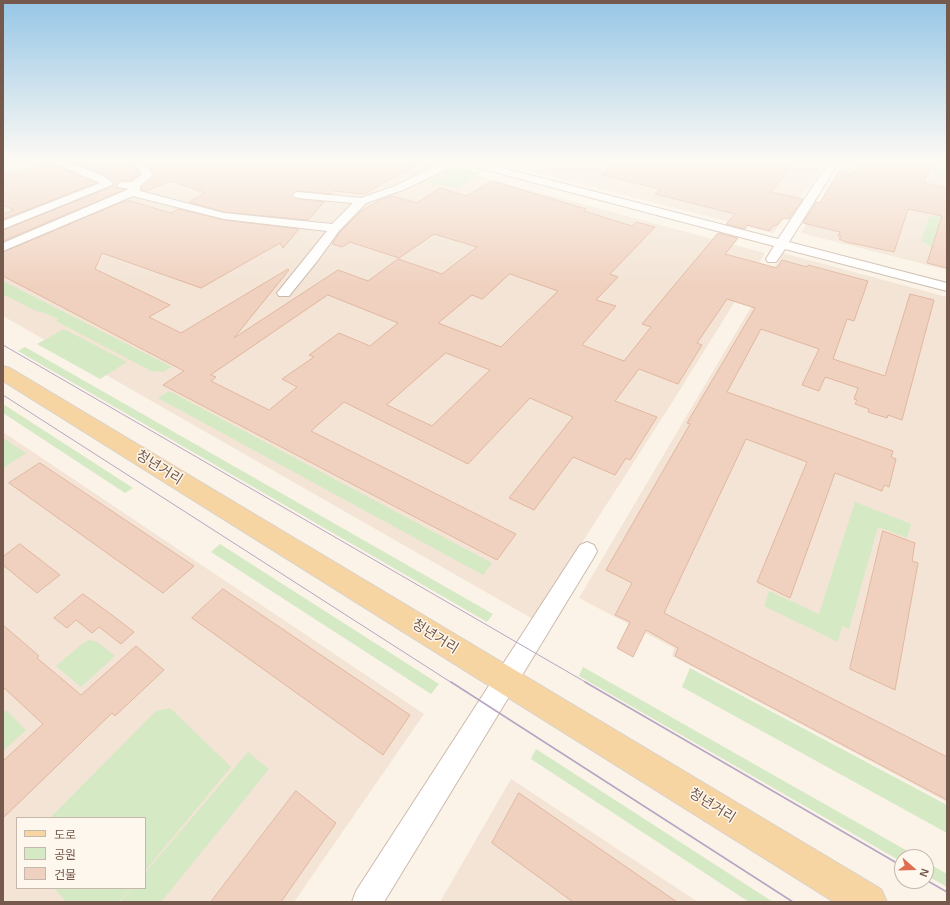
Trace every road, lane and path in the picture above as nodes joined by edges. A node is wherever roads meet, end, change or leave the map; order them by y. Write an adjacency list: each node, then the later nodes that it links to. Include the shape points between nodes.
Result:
1 (61, 201): 7 (street)
2 (103, 201): 10 (street)
3 (175, 201): 8 (street, via 224,216)
4 (362, 201): 8 (street)
5 (616, 201): 9 (street)
6 (809, 201): 9 (street)
7 (3, 225)
8 (336, 228): 13 (street)
9 (781, 244): 11 (street); 12 (street)
10 (3, 247)
11 (772, 259)
12 (947, 288)
13 (284, 293)
14 (3, 372): 16 (main road, 청년거리)
15 (587, 551): 16 (street)
16 (505, 680): 17 (street); 18 (main road, 청년거리)
17 (367, 902)
18 (868, 902)

